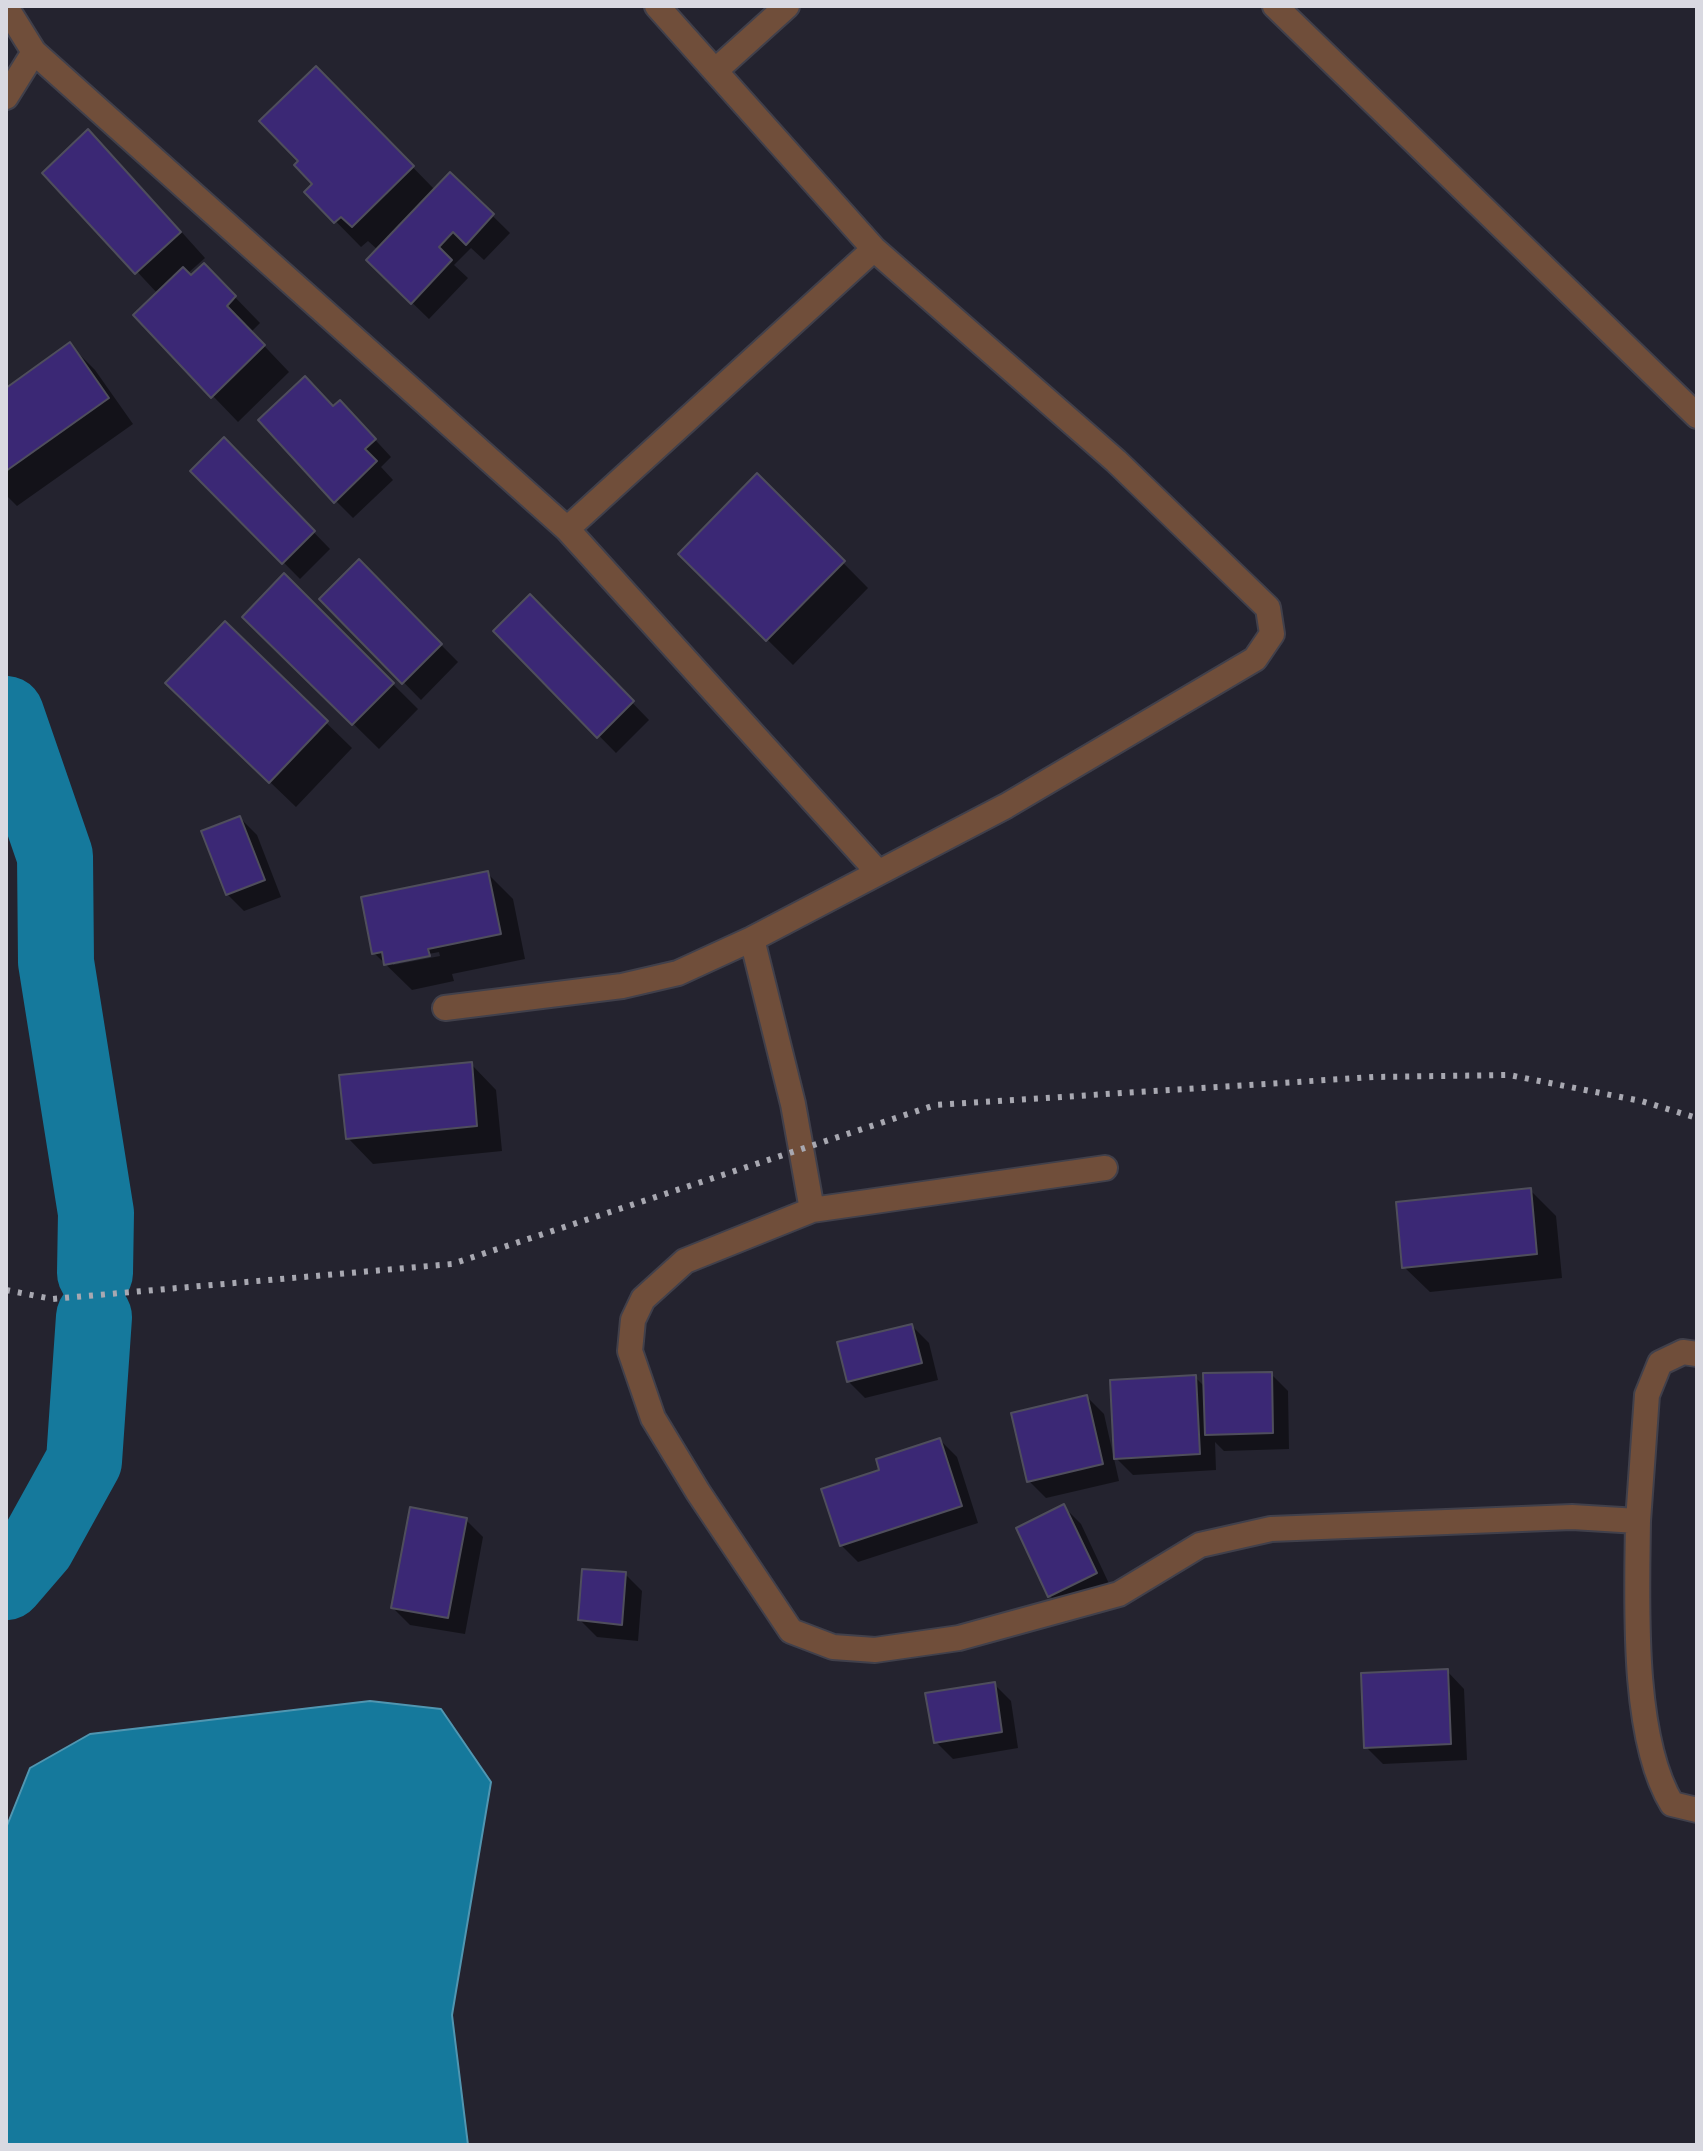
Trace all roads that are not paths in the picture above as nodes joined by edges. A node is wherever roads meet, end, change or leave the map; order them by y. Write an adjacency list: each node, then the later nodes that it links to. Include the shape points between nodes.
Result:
1 (657, 6): 6 (street)
2 (787, 6): 6 (street)
3 (1275, 6): 9 (street)
4 (6, 7): 5 (street)
5 (34, 52): 7 (street); 10 (street)
6 (715, 71): 8 (street)
7 (6, 97)
8 (874, 249): 10 (street); 11 (street, via 1116,461 1268,608 1272,634 1255,659 1006,806)
9 (1697, 416)
10 (567, 529): 11 (street)
11 (877, 871): 12 (street)
12 (752, 939): 13 (street, via 678,973 622,986); 15 (street, via 793,1104)
13 (445, 1008)
14 (1105, 1168): 15 (street)
15 (812, 1210): 17 (street, via 685,1261 643,1299 633,1320 630,1351 653,1418 698,1492 791,1631 813,1642 875,1650 959,1638 1119,1594 1200,1545 1271,1529 1572,1517)
16 (1697, 1354): 17 (street, via 1683,1352 1660,1363 1647,1395)
17 (1638, 1521): 18 (street, via 1637,1633 1657,1780 1672,1804)
18 (1697, 1810)

